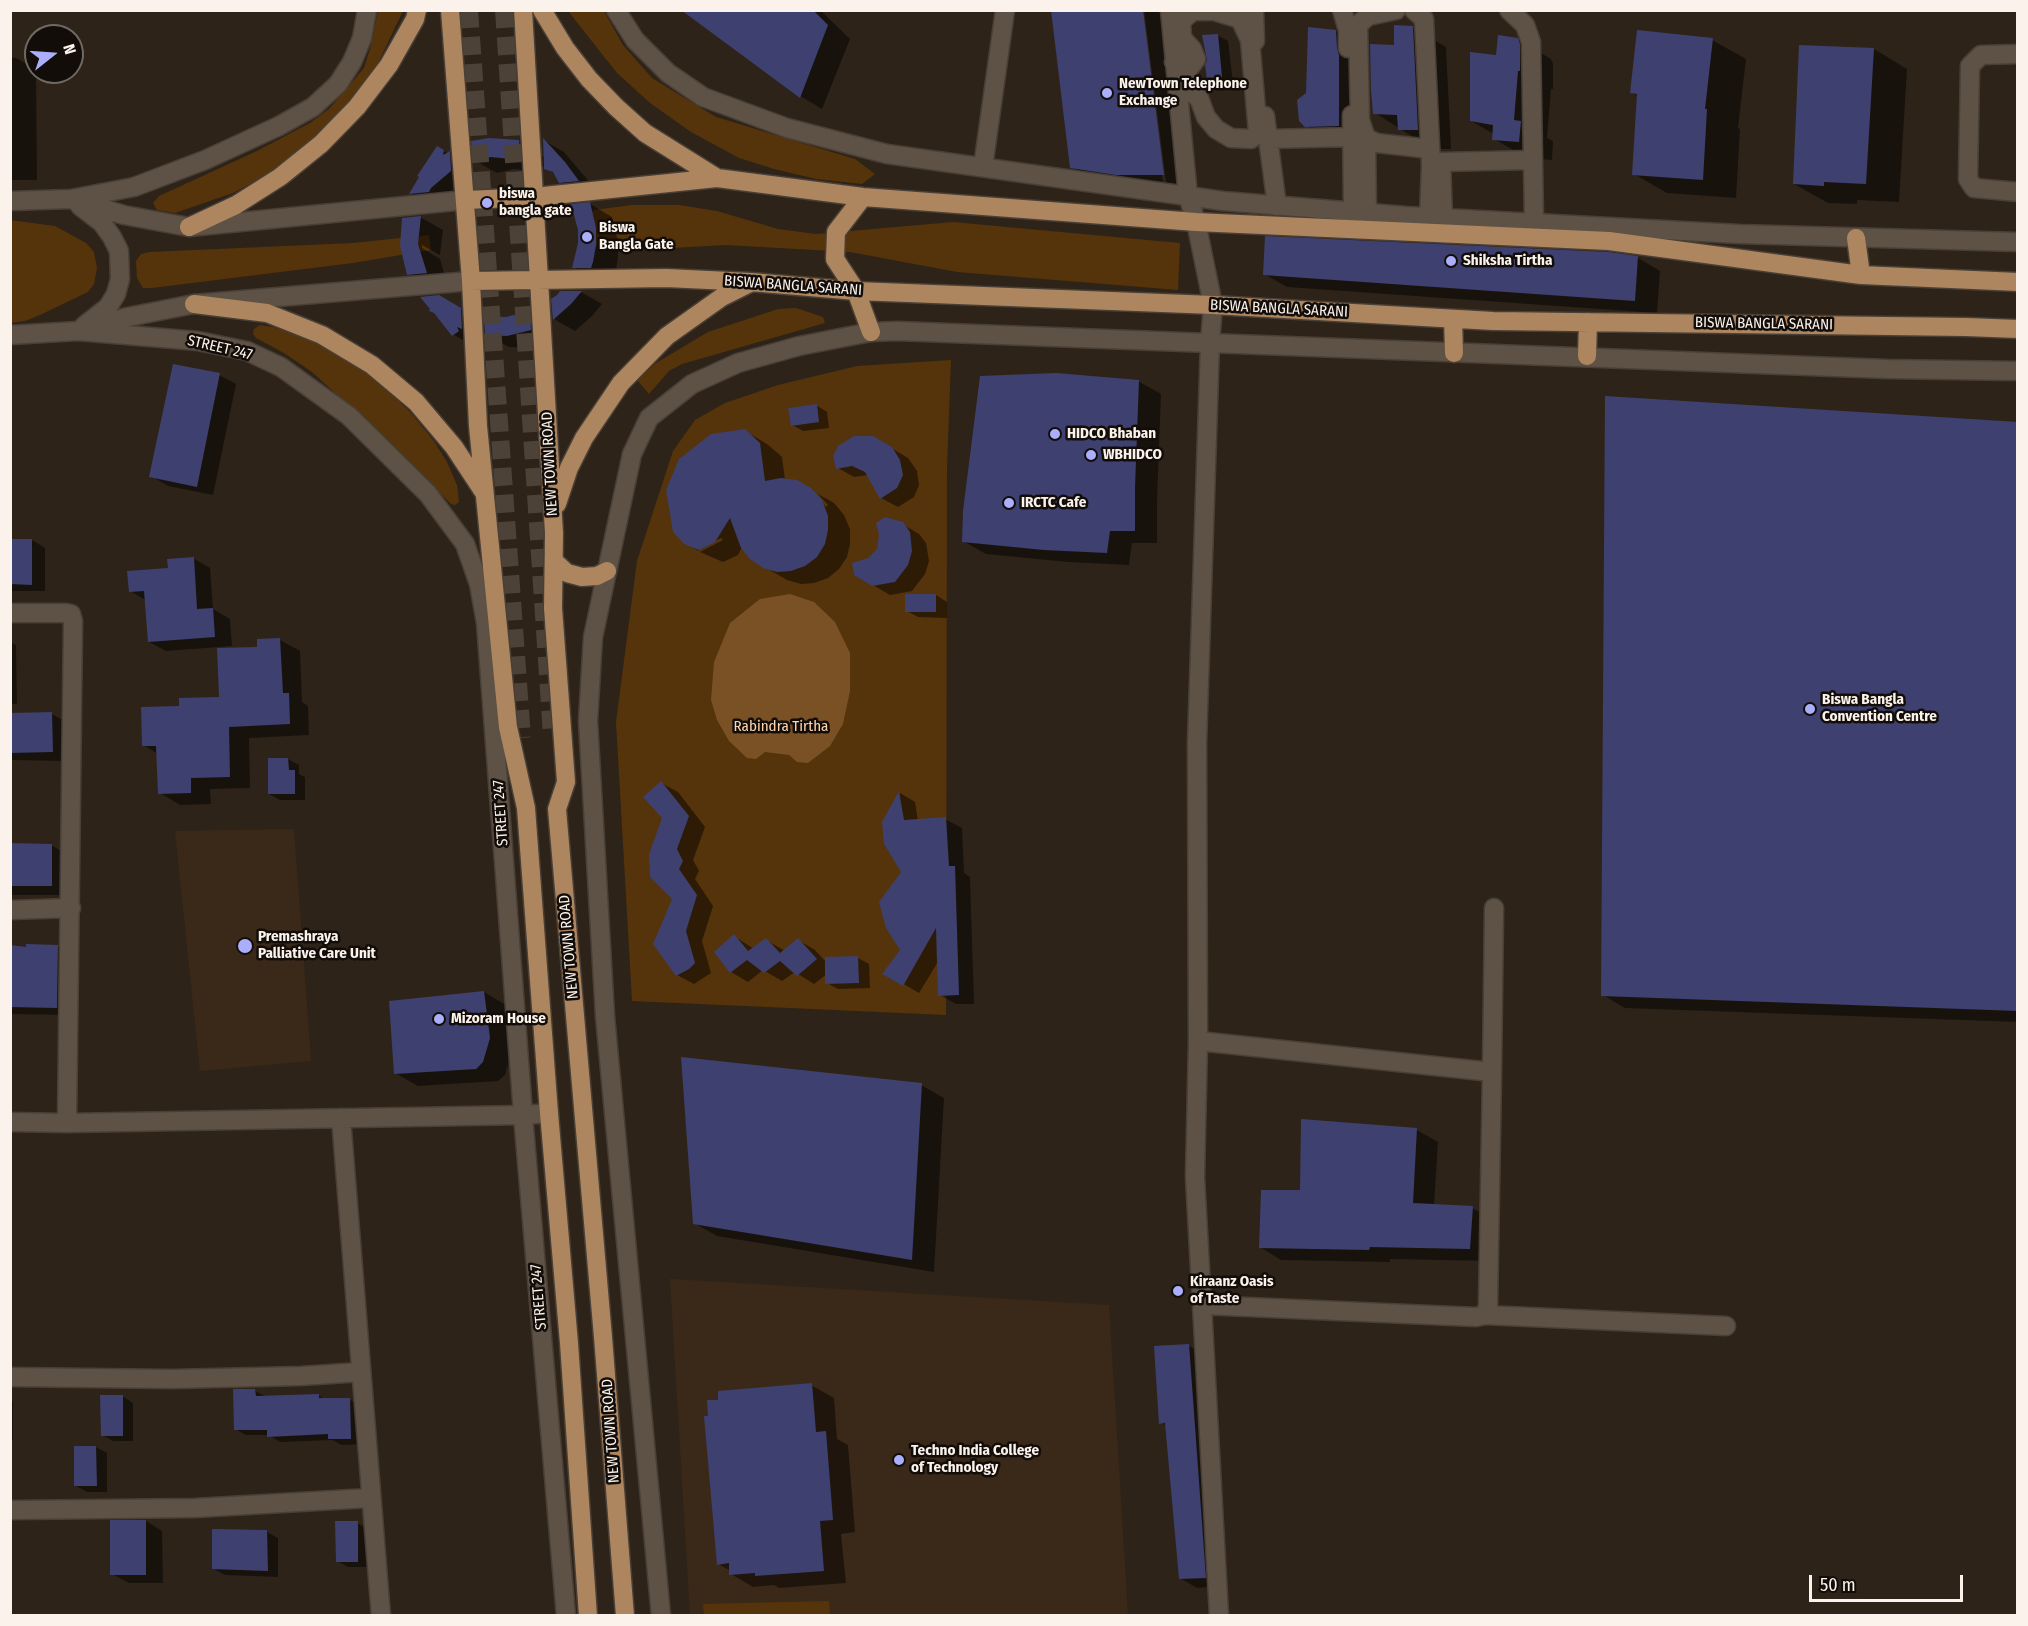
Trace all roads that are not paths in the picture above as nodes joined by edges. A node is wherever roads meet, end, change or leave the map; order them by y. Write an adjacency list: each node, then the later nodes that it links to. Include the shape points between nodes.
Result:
1 (367, 10): 28 (street, via 352,62 338,84 313,107 205,160 134,187)
2 (417, 10): 37 (main road, via 389,65 357,107 321,144 280,177)
3 (450, 10): 29 (main road)
4 (523, 10): 26 (main road)
5 (542, 10): 23 (main road, via 565,48 616,107 645,133)
6 (616, 10): 22 (street, via 635,40 668,73 703,97 787,128 887,154)
7 (1005, 10): 22 (street)
8 (1170, 10): 17 (street)
9 (1254, 10): 19 (street, via 1256,58)
10 (1341, 10): 18 (street, via 1348,30)
11 (1396, 10): 18 (street, via 1368,16 1358,25)
12 (1414, 10): 20 (street, via 1424,19)
13 (1432, 10): 20 (street)
14 (1509, 10): 21 (street, via 1525,26 1531,42)
15 (2018, 54): 24 (street, via 1981,55 1970,66 1968,179 1974,188)
16 (1196, 59): 16 (street, via 1182,38 1181,21 1193,11 1214,11 1240,19 1250,40 1258,133 1251,139 1231,138 1216,129 1199,98 1187,90 1187,71); 17 (street)
17 (1174, 62): 25 (street)
18 (1359, 137): 19 (street); 20 (street); 32 (street)
19 (1268, 139): 31 (street)
20 (1438, 162): 21 (street); 33 (street); 33 (street)
21 (1531, 166): 35 (street)
22 (983, 167): 25 (street)
23 (717, 178): 26 (main road); 27 (main road)
24 (2018, 192)
25 (1188, 196): 31 (street); 34 (street)
26 (534, 197): 29 (main road); 42 (main road, NEW TOWN ROAD)
27 (863, 197): 34 (main road); 46 (main road, via 836,232 835,260)
28 (71, 199): 30 (street); 37 (street, via 124,215); 52 (street, via 102,223 112,237 118,251 120,279 108,307)
29 (466, 200): 37 (street); 43 (main road)
30 (10, 201)
31 (1277, 206): 32 (street)
32 (1360, 212): 33 (street)
33 (1436, 218): 35 (street)
34 (1196, 222): 39 (main road); 48 (street)
35 (1533, 222): 36 (street)
36 (1586, 225): 38 (street); 39 (main road)
37 (189, 227)
38 (1856, 238): 40 (street); 41 (main road)
39 (1609, 241): 41 (main road)
40 (2018, 242)
41 (1861, 275): 45 (main road)
42 (540, 279): 43 (main road, BISWA BANGLA SARANI); 44 (main road, BISWA BANGLA SARANI); 60 (main road, NEW TOWN ROAD)
43 (471, 281): 47 (street); 59 (main road)
44 (751, 282): 46 (main road, BISWA BANGLA SARANI); 60 (main road, via 685,322 621,383 569,468 557,499)
45 (2018, 282)
46 (856, 291): 48 (main road, BISWA BANGLA SARANI); 53 (main road)
47 (194, 304): 52 (street); 59 (main road, via 267,313 322,335 372,365 416,402 454,447)
48 (1213, 305): 49 (main road, BISWA BANGLA SARANI); 55 (street)
49 (1453, 319): 50 (main road, BISWA BANGLA SARANI); 56 (main road)
50 (1588, 322): 51 (main road, BISWA BANGLA SARANI); 57 (main road)
51 (2018, 329)
52 (78, 331): 54 (street, STREET 247); 74 (street, STREET 247, via 198,340 247,351 282,366 349,416 428,494 465,544 479,584 486,623)
53 (871, 332): 55 (street); 62 (street, via 738,363 692,384 650,418 632,454)
54 (10, 335)
55 (1210, 343): 56 (street); 71 (street, via 1197,743)
56 (1454, 353): 57 (street)
57 (1587, 356): 58 (street)
58 (2018, 371)
59 (485, 496): 66 (main road, via 508,727)
60 (554, 533): 61 (main road, NEW TOWN ROAD)
61 (554, 561): 62 (main road, via 567,573 582,577); 67 (main road, NEW TOWN ROAD, via 553,608 566,782)
62 (607, 571): 89 (street, via 593,637 588,721 605,1016)
63 (10, 613): 68 (street, via 66,613 71,614 73,621)
64 (552, 736): 67 (main road)
65 (522, 738): 66 (main road)
66 (526, 808): 73 (main road)
67 (557, 808): 88 (main road, NEW TOWN ROAD)
68 (71, 908): 70 (street); 77 (street)
69 (1494, 908): 72 (street)
70 (10, 910)
71 (1198, 1041): 72 (street); 78 (street, via 1195,1177)
72 (1492, 1072): 79 (street)
73 (549, 1113): 74 (street); 87 (main road)
74 (524, 1115): 75 (street); 86 (street, STREET 247)
75 (341, 1119): 77 (street); 81 (street)
76 (10, 1122): 77 (street)
77 (67, 1123)
78 (1202, 1305): 79 (street); 90 (street)
79 (1485, 1315): 80 (street)
80 (1726, 1326)
81 (361, 1372): 82 (street, via 172,1379); 83 (street)
82 (10, 1377)
83 (370, 1498): 84 (street, via 195,1508); 85 (street)
84 (12, 1510)
85 (381, 1616)
86 (566, 1616)
87 (588, 1616)
88 (625, 1616)
89 (661, 1616)
90 (1219, 1616)

